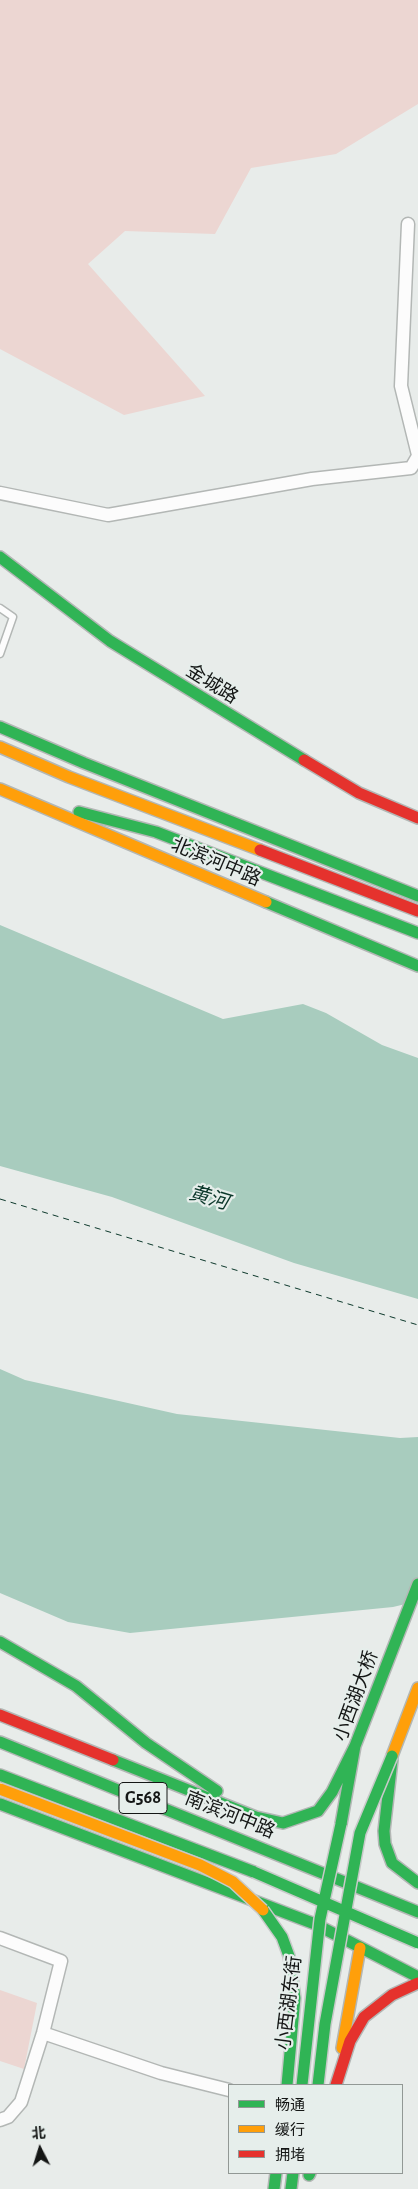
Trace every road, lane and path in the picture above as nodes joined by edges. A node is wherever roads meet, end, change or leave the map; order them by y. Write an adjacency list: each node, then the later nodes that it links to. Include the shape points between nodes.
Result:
1 (408, 224): 2 (street, via 401,386)
2 (418, 456): 3 (street, via 411,468 312,480 108,515)
3 (0, 494)
4 (0, 557): 10 (main road, 金城路, via 110,641 241,723 358,793)
5 (0, 608): 6 (lane, via 14,617)
6 (0, 654)
7 (0, 727): 11 (main road)
8 (0, 747): 12 (main road, 北滨河中路, via 69,777)
9 (4, 791): 13 (main road, via 156,832); 14 (main road, 北滨河中路)
10 (418, 818)
11 (418, 896)
12 (418, 910)
13 (418, 933)
14 (418, 966)
15 (418, 1584): 20 (main road, 小西湖大桥)
16 (0, 1642): 25 (main road, via 76,1686 146,1743)
17 (418, 1688): 21 (main road)
18 (0, 1715): 25 (main road)
19 (0, 1742): 27 (main road, 南滨河中路 / G568)
20 (355, 1746): 25 (main road, via 332,1792 318,1811 283,1823); 37 (main road, 小西湖大桥, bridge, via 320,1919)
21 (392, 1756): 26 (main road, bridge, via 385,1844 392,1863); 38 (main road, bridge, via 360,1833 324,2024)
22 (0, 1775): 30 (main road, G568, bridge, via 254,1872)
23 (0, 1789): 35 (main road, bridge, via 200,1865 233,1882 254,1900 278,1930 289,1956 295,1998)
24 (0, 1804): 28 (main road)
25 (256, 1817)
26 (418, 1884)
27 (418, 1912)
28 (315, 1924): 31 (main road); 36 (main road, 小西湖东街)
29 (0, 1938): 34 (street, via 61,1961)
30 (418, 1943)
31 (360, 1948): 32 (main road); 39 (main road)
32 (418, 1977)
33 (418, 1983): 40 (main road, via 392,1995 364,2017 350,2041)
34 (43, 2033): 41 (street, via 161,2073); 42 (street, via 21,2102 8,2117)
35 (287, 2084)
36 (297, 2084)
37 (302, 2084)
38 (318, 2084)
39 (335, 2084)
40 (335, 2084)
41 (228, 2090)
42 (0, 2120)
43 (276, 2174): 48 (main road)
44 (286, 2174): 49 (main road)
45 (292, 2174): 50 (main road)
46 (312, 2174): 51 (main road)
47 (312, 2174): 52 (main road)
48 (274, 2189)
49 (284, 2189)
50 (291, 2189)
51 (308, 2189)
52 (314, 2189)

